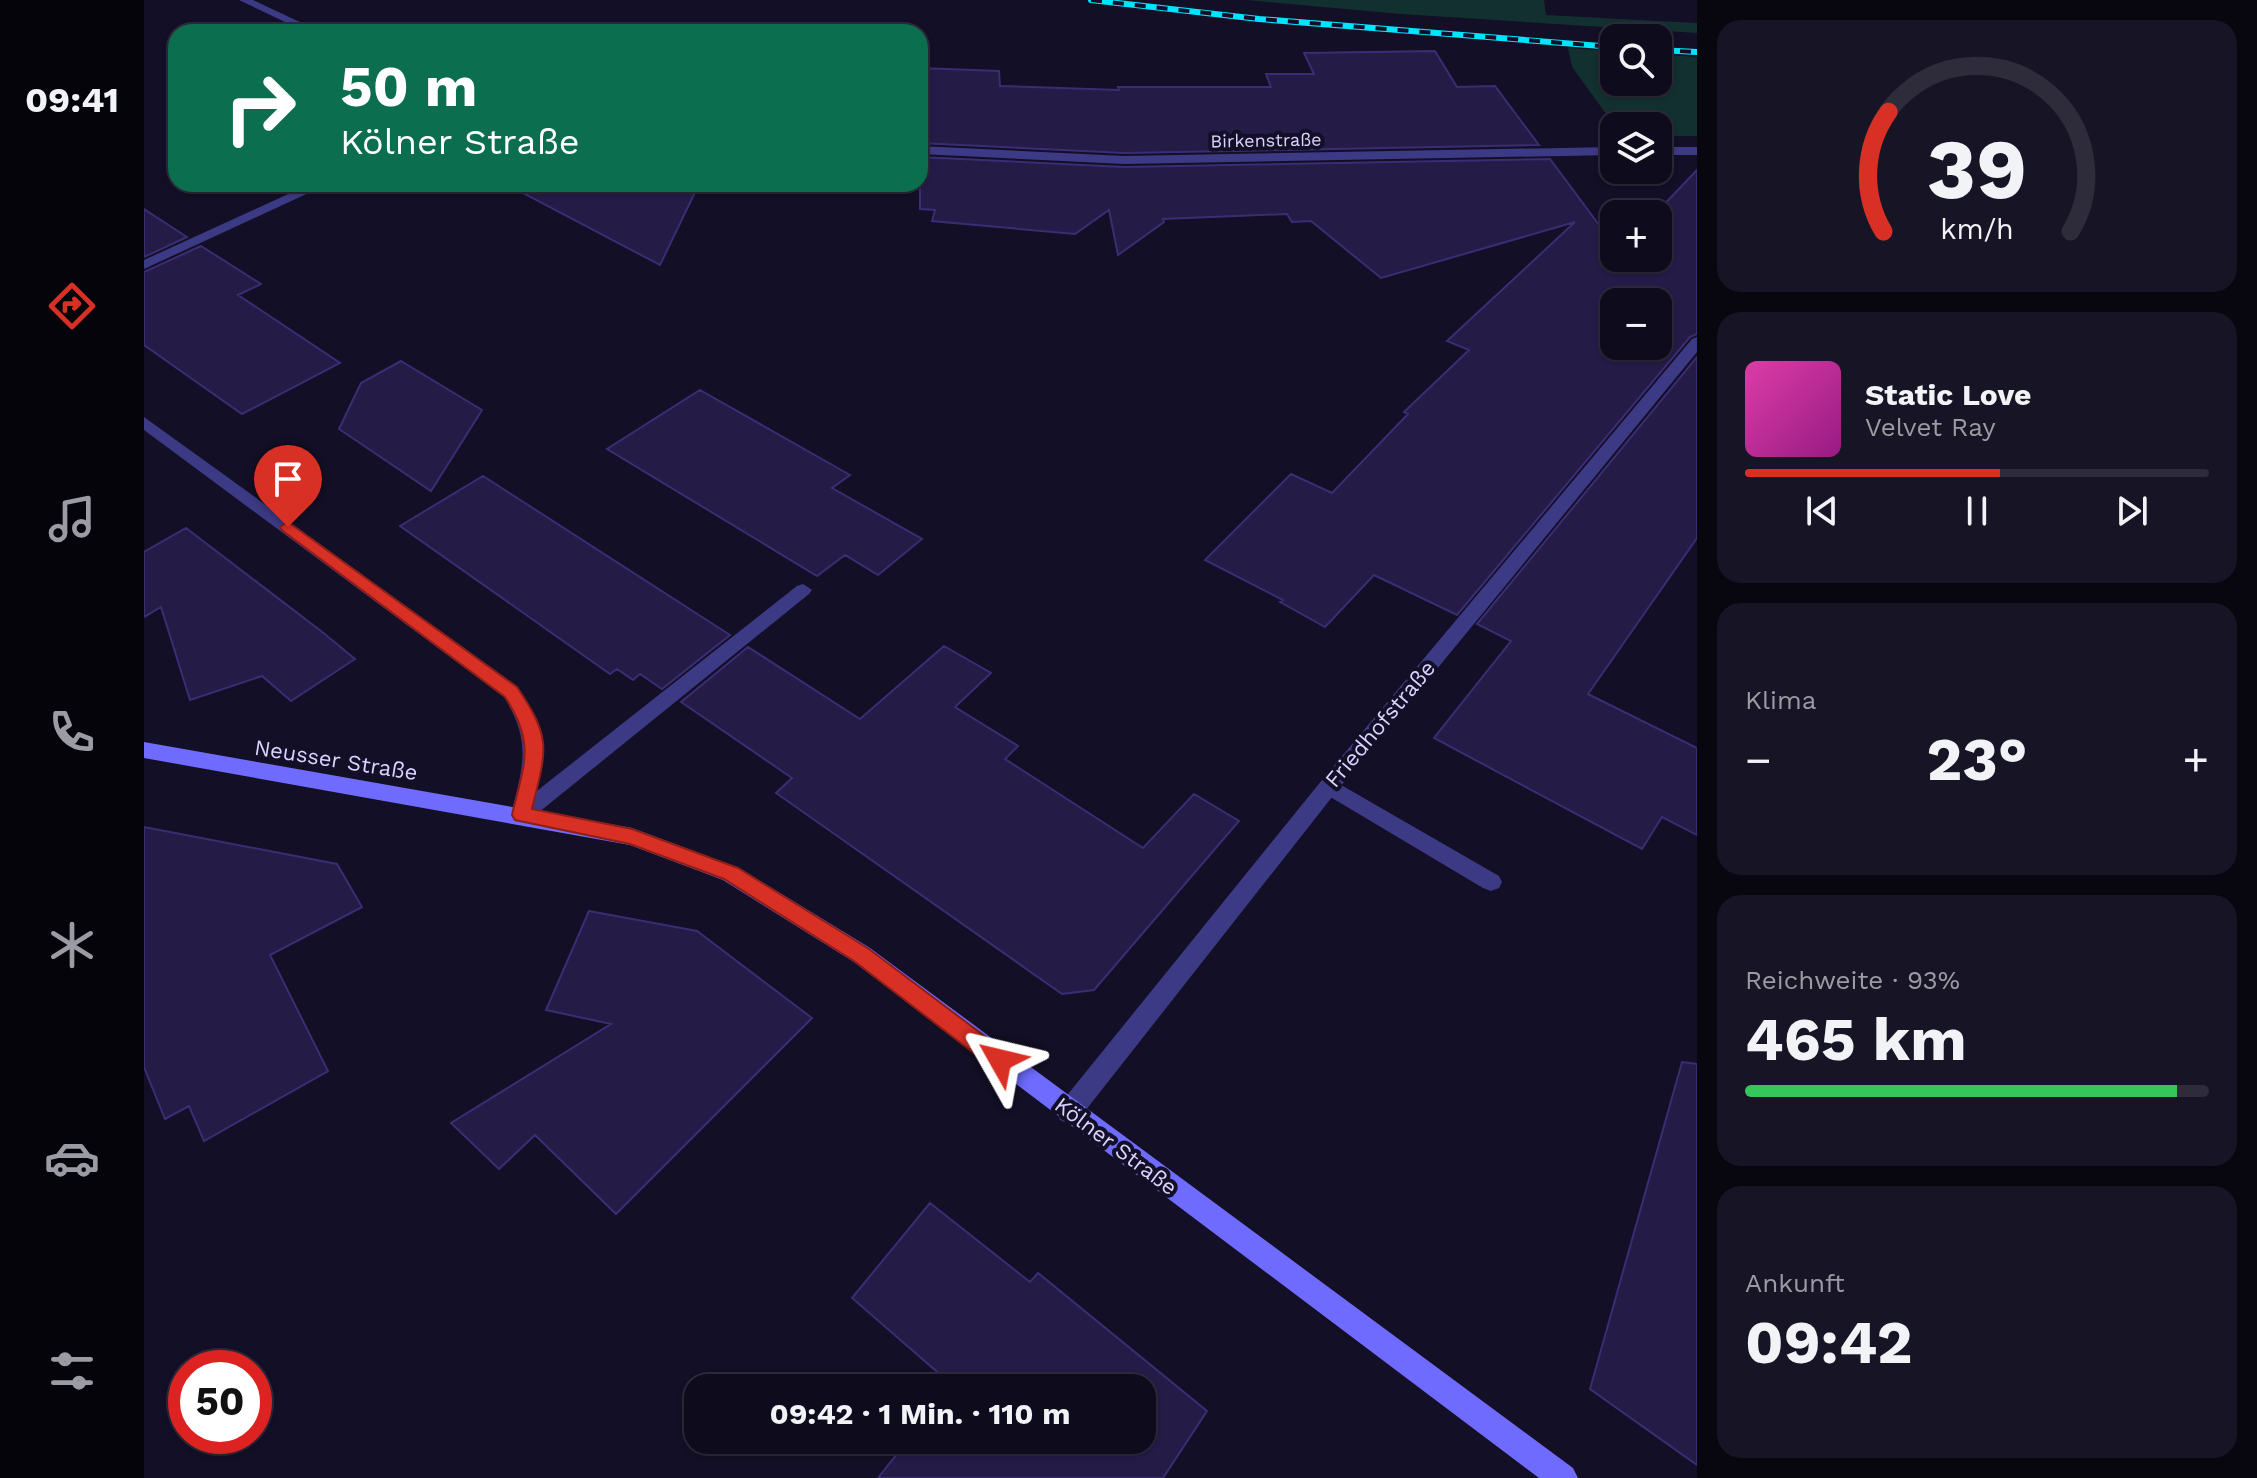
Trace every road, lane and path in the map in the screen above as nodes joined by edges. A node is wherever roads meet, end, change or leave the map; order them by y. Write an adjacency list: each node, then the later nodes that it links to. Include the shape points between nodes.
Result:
1 (244, 0): 2 (street)
2 (297, 24)
3 (928, 150): 4 (street, Birkenstraße, via 1124,160)
4 (1600, 151)
5 (1672, 151): 6 (street)
6 (1697, 151)
7 (304, 192): 8 (street)
8 (144, 265)
9 (1697, 342): 13 (street, Friedhofstraße)
10 (144, 422): 14 (street, via 511,692 529,719 536,752)
11 (803, 590): 14 (street)
12 (144, 750): 14 (main road, Neusser Straße)
13 (1329, 786): 15 (street); 16 (street, Friedhofstraße)
14 (521, 815): 16 (main road, Kölner Straße, via 632,837 731,874 862,955)
15 (1491, 882)
16 (1069, 1112): 17 (main road, Kölner Straße)
17 (1563, 1478)

